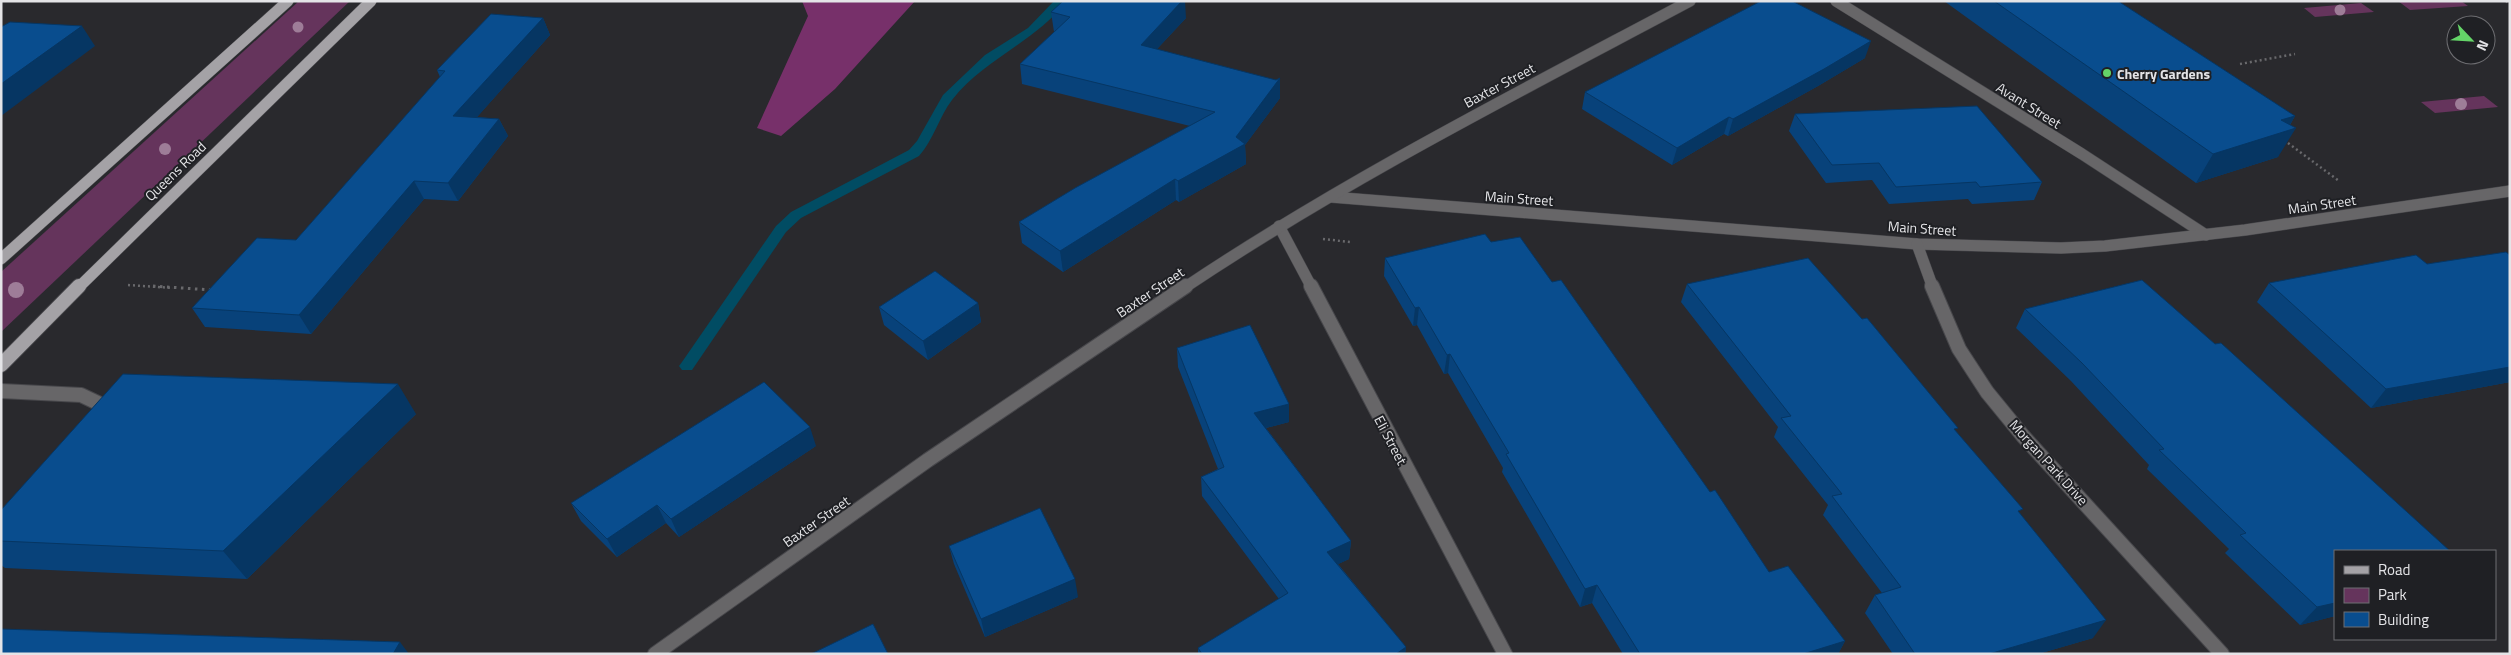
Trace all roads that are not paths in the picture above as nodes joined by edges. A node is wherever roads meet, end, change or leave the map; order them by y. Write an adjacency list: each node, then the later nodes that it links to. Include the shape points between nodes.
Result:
1 (288, 1): 10 (main road)
2 (371, 1): 11 (main road, Queens Road)
3 (1690, 1): 6 (street, Baxter Street, via 1449,129)
4 (1836, 1): 8 (street, Avant Street)
5 (2510, 191): 8 (street, Main Street)
6 (1331, 197): 7 (street, Baxter Street); 9 (street, Main Street)
7 (1279, 226): 14 (street, Baxter Street, via 928,460); 15 (street, Eli Street)
8 (2206, 235): 9 (street, Main Street, via 2061,248)
9 (1917, 244): 16 (street, Morgan Park Drive, via 1959,349 1987,392 2023,436)
10 (1, 259)
11 (1, 365)
12 (1, 391): 13 (street, via 81,395 102,405 102,423)
13 (96, 430)
14 (655, 654)
15 (1505, 654)
16 (2222, 654)

